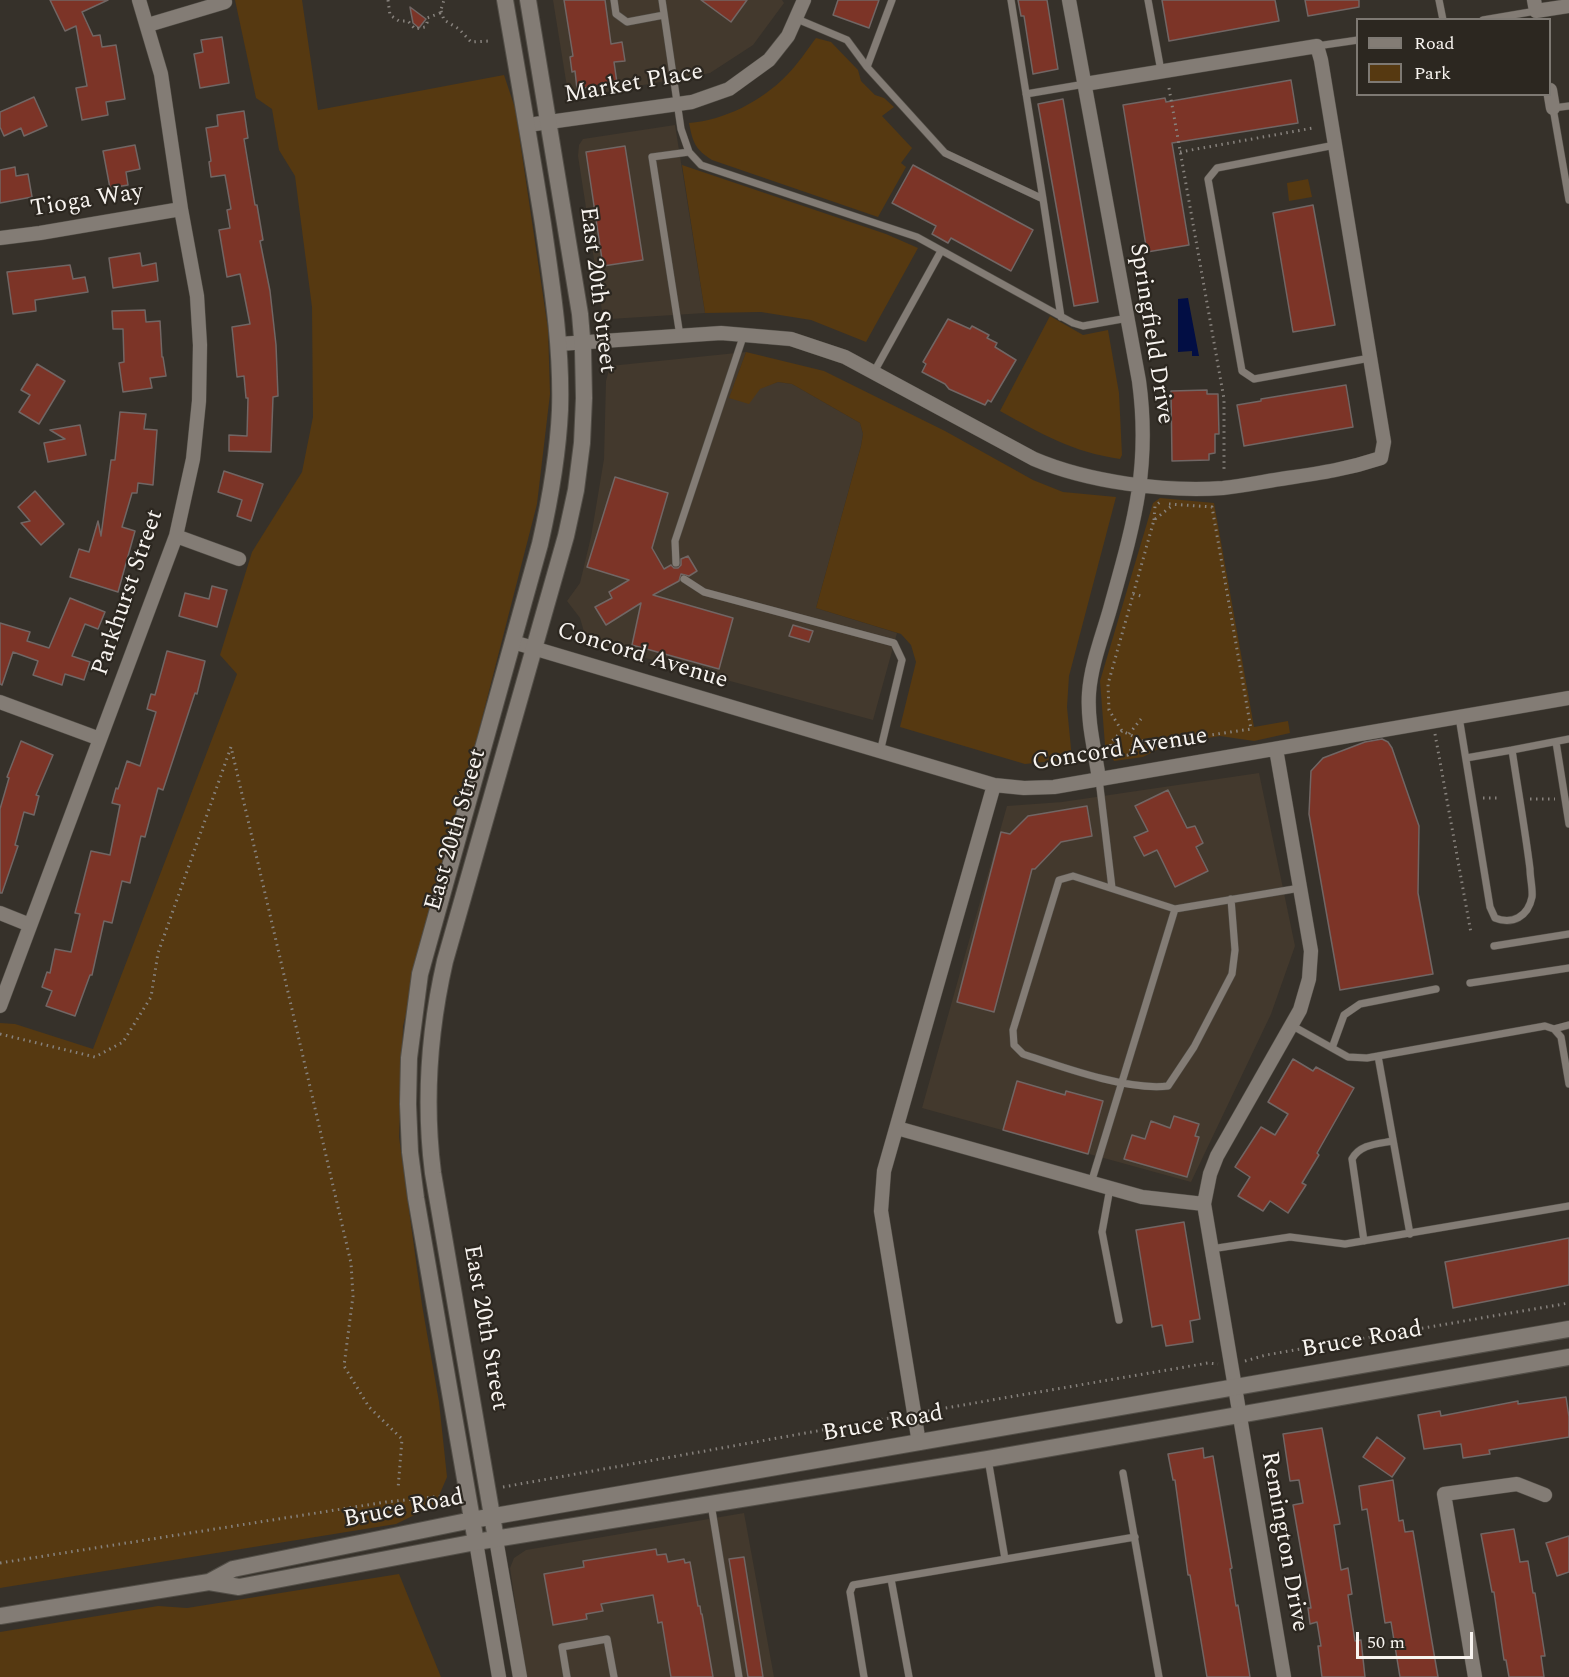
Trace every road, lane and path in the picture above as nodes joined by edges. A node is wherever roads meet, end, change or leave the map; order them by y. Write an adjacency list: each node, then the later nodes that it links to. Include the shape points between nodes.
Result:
1 (139, 0): 22 (street, Parkhurst Street)
2 (388, 0): 16 (path, via 390,15 408,21 415,29 425,27 427,18)
3 (444, 0): 16 (path)
4 (505, 0): 26 (street, East 20th Street)
5 (528, 0): 36 (street, East 20th Street)
6 (614, 0): 18 (lane, via 616,14 627,22)
7 (662, 0): 18 (lane)
8 (804, 0): 21 (street, Market Place)
9 (892, 0): 27 (lane)
10 (1011, 0): 31 (lane)
11 (1069, 0): 29 (street, Springfield Drive)
12 (1148, 0): 28 (lane)
13 (1439, 0): 19 (lane)
14 (225, 2): 22 (street)
15 (1569, 6): 17 (street)
16 (441, 10): 24 (path, via 444,20 471,42)
17 (1536, 10): 20 (lane)
18 (664, 15): 33 (lane)
19 (1443, 18)
20 (1494, 18)
21 (797, 19): 27 (lane, via 847,40); 33 (street, Market Place, via 769,60 729,89)
22 (148, 25): 43 (street, Parkhurst Street, via 161,74)
23 (1356, 40): 25 (lane)
24 (490, 41)
25 (1317, 46): 28 (street); 38 (street)
26 (513, 48): 36 (street, East 20th Street, via 525,64); 51 (street, East 20th Street)
27 (867, 67): 41 (lane, via 945,153)
28 (1161, 71): 29 (street)
29 (1085, 84): 31 (lane); 47 (street, Springfield Drive)
30 (1168, 88): 40 (path)
31 (1026, 94): 41 (lane)
32 (1551, 96): 35 (street)
33 (679, 104): 36 (street, Market Place); 39 (lane, via 681,129)
34 (1569, 106): 35 (lane)
35 (1553, 108): 42 (lane)
36 (541, 123): 50 (street, East 20th Street)
37 (1313, 128): 40 (path)
38 (1335, 145): 52 (street); 52 (lane, via 1217,168 1208,179 1242,371 1254,379)
39 (689, 152): 45 (lane, via 701,165 889,226); 49 (lane, via 652,157)
40 (1180, 152): 54 (path, via 1224,399)
41 (1043, 198): 46 (lane)
42 (1569, 200)
43 (181, 209): 44 (street, Tioga Way); 58 (street, Parkhurst Street, via 197,296 200,367 193,459)
44 (0, 238)
45 (941, 251): 46 (lane); 53 (lane)
46 (1061, 317): 47 (lane, via 1083,326)
47 (1128, 318): 55 (street, Springfield Drive, via 1143,406)
48 (744, 334): 49 (street); 53 (street, via 810,344); 60 (lane, via 675,541)
49 (680, 336): 50 (street)
50 (583, 342): 51 (street); 65 (street, East 20th Street, via 584,420 576,490)
51 (559, 344): 64 (street, East 20th Street, via 560,410 553,478 540,544)
52 (1370, 358): 55 (street, via 1384,442 1381,458 1349,469 1224,488 1182,489)
53 (874, 372): 55 (street, via 1050,466 1084,476)
54 (1224, 470)
55 (1141, 484): 81 (street, Springfield Drive, via 1090,683 1089,716)
56 (1173, 505): 57 (path); 57 (path, via 1161,501 1155,506); 74 (path, via 1212,507 1251,729 1150,744)
57 (1154, 520): 62 (path)
58 (176, 536): 59 (street); 73 (street, Parkhurst Street)
59 (239, 559)
60 (676, 562)
61 (684, 579): 79 (lane, via 704,592 894,643 902,660)
62 (1133, 594): 63 (path); 70 (path, via 1108,684 1109,710)
63 (1141, 596)
64 (513, 642): 65 (street, Concord Avenue); 131 (street, East 20th Street, via 420,974 409,1058 412,1172)
65 (534, 649): 79 (street, Concord Avenue); 130 (street, East 20th Street, via 445,961 429,1066 432,1162)
66 (1569, 698): 68 (street, Concord Avenue)
67 (0, 702): 73 (street)
68 (1459, 717): 77 (street, Concord Avenue); 80 (lane)
69 (1141, 719): 71 (path)
70 (1122, 731): 71 (path); 74 (path, via 1110,743 1112,752 1128,755)
71 (1128, 734): 74 (path)
72 (1435, 734): 94 (path)
73 (100, 739): 93 (street, Parkhurst Street)
74 (1136, 739)
75 (1569, 739): 76 (lane)
76 (1556, 742): 78 (lane); 87 (lane)
77 (1276, 748): 81 (street, Concord Avenue); 89 (street)
78 (1512, 750): 80 (lane); 80 (lane, via 1532,896 1527,911 1515,921 1495,918 1490,907)
79 (880, 752): 82 (street, Concord Avenue)
80 (1466, 758)
81 (1100, 779): 82 (street, Concord Avenue, via 1054,787); 88 (lane)
82 (994, 785): 109 (street)
83 (1482, 798): 84 (path)
84 (1498, 798)
85 (1528, 799): 86 (path)
86 (1555, 799)
87 (1569, 824)
88 (1112, 888): 91 (lane); 107 (lane, via 1073,876 1059,880 1013,1030 1014,1045 1023,1054)
89 (1300, 888): 90 (lane); 101 (street, via 1311,951 1309,979)
90 (1231, 899): 91 (lane); 107 (lane, via 1235,950 1232,974 1194,1047 1168,1086)
91 (1175, 909): 107 (lane)
92 (0, 914): 93 (street)
93 (30, 924): 100 (street, Parkhurst Street)
94 (1471, 933)
95 (1569, 934): 96 (lane)
96 (1494, 946)
97 (1569, 968): 98 (lane)
98 (1470, 983)
99 (1436, 989): 105 (lane, via 1360,1004 1344,1015)
100 (0, 1006)
101 (1292, 1025): 105 (lane); 113 (street, via 1217,1155)
102 (1569, 1025): 103 (lane)
103 (1554, 1029): 106 (lane, via 1545,1026); 108 (lane, via 1561,1037)
104 (0, 1034): 129 (path, via 95,1057 123,1042 151,997 158,953 231,747 351,1263 353,1296 344,1366 369,1407 402,1439)
105 (1332, 1048): 106 (lane, via 1348,1057)
106 (1378, 1056): 110 (lane)
107 (1122, 1083): 111 (lane)
108 (1569, 1084)
109 (897, 1128): 111 (street); 124 (street, via 884,1171 881,1211)
110 (1393, 1141): 115 (lane); 116 (lane, via 1363,1147 1352,1159)
111 (1092, 1183): 112 (street)
112 (1110, 1188): 113 (street, via 1142,1197); 119 (lane, via 1102,1232)
113 (1204, 1204): 117 (street, Remington Drive)
114 (1569, 1206): 115 (lane)
115 (1410, 1234): 116 (lane)
116 (1364, 1241): 117 (lane, via 1345,1244 1290,1237)
117 (1211, 1249): 122 (street, Remington Drive)
118 (1569, 1303): 122 (path)
119 (1119, 1320)
120 (1569, 1329): 123 (street, Bruce Road)
121 (1569, 1357): 125 (street, Bruce Road)
122 (1231, 1364): 123 (street, Remington Drive); 124 (path, via 1208,1363)
123 (1235, 1388): 125 (street, Remington Drive); 126 (street, Bruce Road)
124 (914, 1413): 126 (street); 130 (path)
125 (1239, 1414): 127 (street, Bruce Road); 152 (street, Remington Drive)
126 (919, 1443): 134 (street, Bruce Road)
127 (988, 1459): 133 (street, Bruce Road); 139 (lane)
128 (1124, 1473): 136 (lane)
129 (398, 1488)
130 (488, 1490): 134 (street, East 20th Street)
131 (467, 1494): 135 (street, East 20th Street); 140 (path, via 386,1502)
132 (1545, 1496): 153 (street, via 1517,1484 1444,1494)
133 (711, 1504): 137 (street, Bruce Road); 148 (lane)
134 (492, 1517): 135 (street, Bruce Road); 137 (street, East 20th Street)
135 (472, 1520): 138 (street, East 20th Street); 142 (street, Bruce Road, via 233,1569)
136 (1135, 1537): 139 (lane); 151 (lane)
137 (496, 1539): 138 (street, Bruce Road); 145 (street, East 20th Street)
138 (476, 1542): 142 (street, Bruce Road, via 239,1587); 144 (street, East 20th Street)
139 (1005, 1559): 141 (lane)
140 (0, 1563)
141 (891, 1579): 149 (lane, via 853,1585 850,1592); 150 (lane)
142 (209, 1582): 143 (street, Bruce Road)
143 (0, 1616)
144 (499, 1677)
145 (520, 1677)
146 (567, 1677): 147 (lane, via 562,1647 607,1639)
147 (614, 1677)
148 (739, 1677)
149 (864, 1677)
150 (909, 1677)
151 (1159, 1677)
152 (1284, 1677)
153 (1476, 1677)

